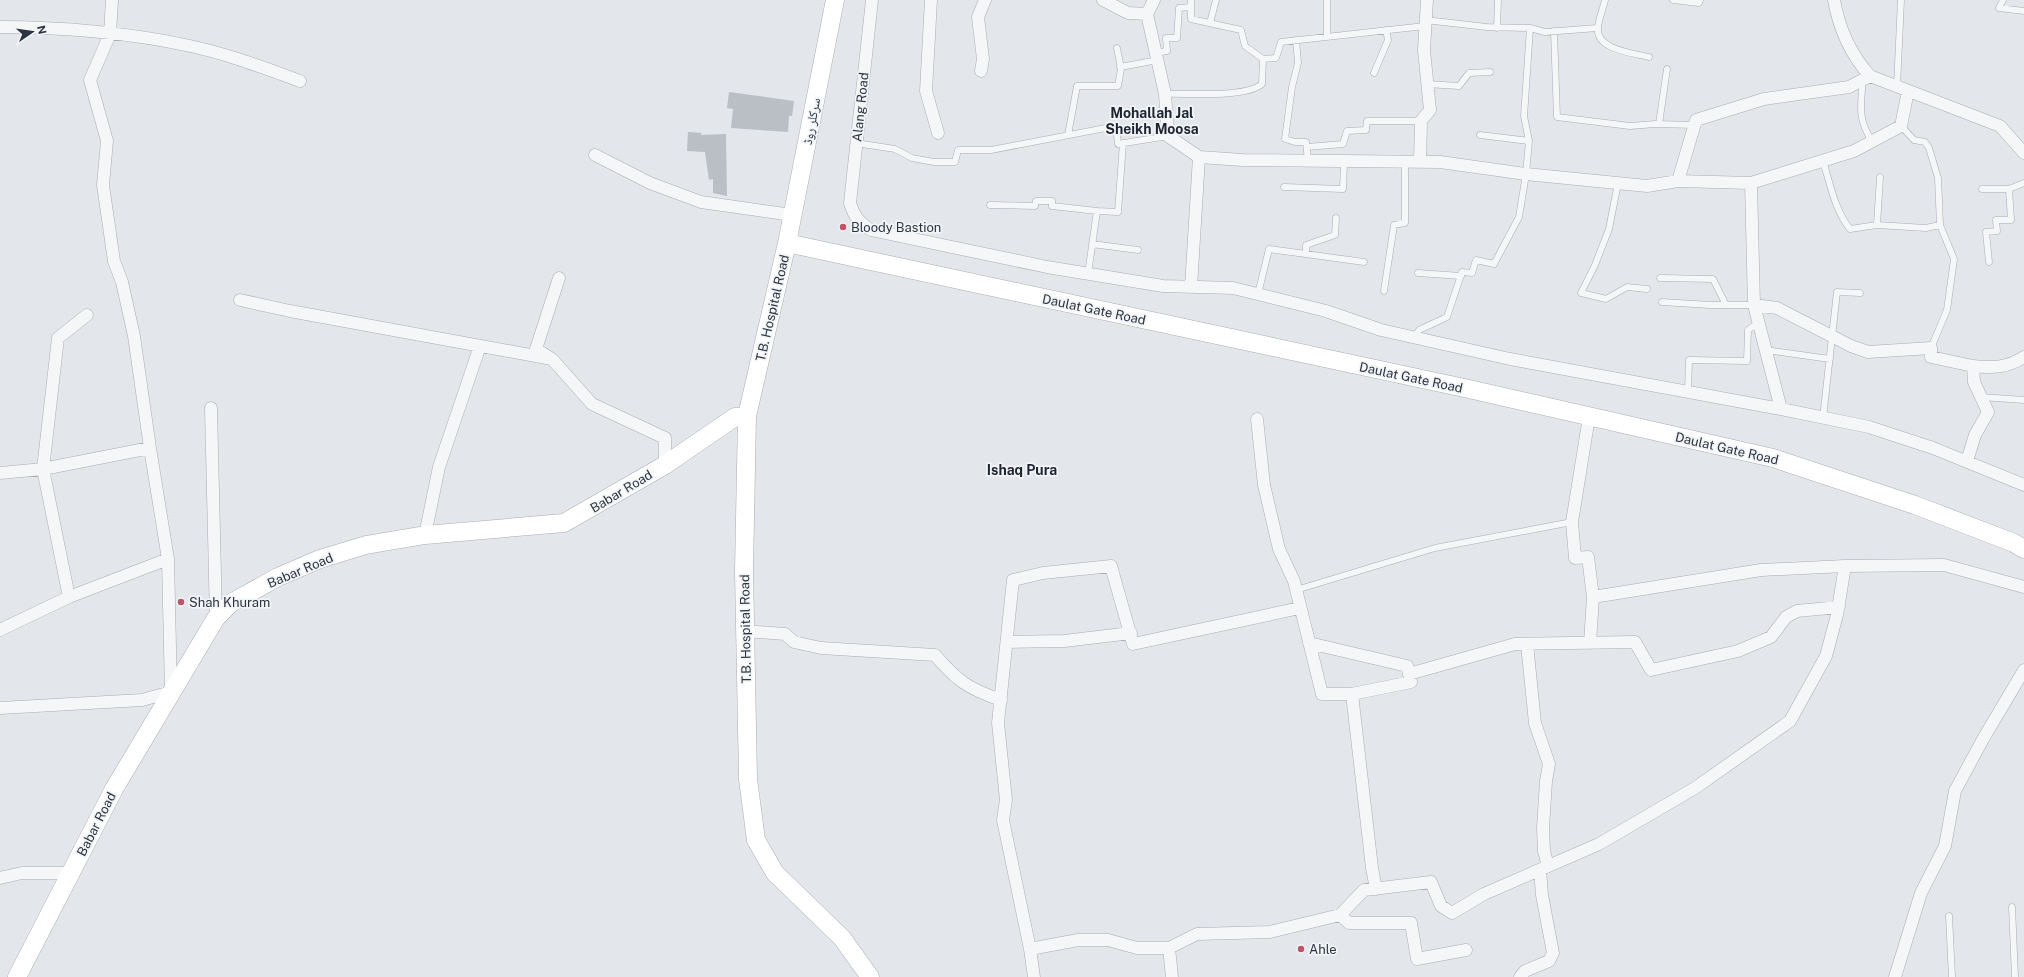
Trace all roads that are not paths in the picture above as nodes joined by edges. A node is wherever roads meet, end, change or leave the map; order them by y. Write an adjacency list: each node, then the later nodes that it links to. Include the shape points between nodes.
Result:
1 (112, 0): 30 (street)
2 (835, 0): 79 (main road, سرکلر روڈ)
3 (872, 0): 57 (street, Alang Road)
4 (931, 0): 51 (street, via 926,91)
5 (985, 0): 39 (street, via 978,17 983,59)
6 (1103, 0): 21 (street, via 1128,13)
7 (1154, 0): 21 (street)
8 (1191, 0): 19 (lane)
9 (1216, 0): 22 (lane)
10 (1327, 0): 31 (lane)
11 (1426, 0): 23 (street)
12 (1498, 0): 25 (lane)
13 (1605, 0): 27 (lane)
14 (1673, 0): 15 (lane)
15 (1700, 0)
16 (1834, 0): 42 (street, via 1836,14 1845,37)
17 (1901, 0): 45 (lane)
18 (2003, 0): 20 (lane, via 1999,8)
19 (1191, 7): 22 (lane, via 1191,19); 34 (lane, via 1179,8 1177,38 1166,38 1167,51)
20 (2024, 11)
21 (1147, 14): 34 (street)
22 (1210, 23): 36 (lane, via 1241,30 1245,46)
23 (1425, 23): 25 (lane); 28 (lane); 44 (street)
24 (0, 27): 30 (street)
25 (1497, 28): 26 (lane)
26 (1530, 28): 29 (lane, via 1545,32); 55 (lane, via 1524,116)
27 (1597, 28): 29 (lane); 35 (lane, via 1600,39 1608,46)
28 (1386, 30): 31 (lane); 41 (lane, via 1388,40)
29 (1554, 31): 48 (lane, via 1556,117 1630,126)
30 (110, 34): 43 (street, via 190,46 244,60); 123 (street, via 90,80 107,141 103,185 114,261 122,282 134,336)
31 (1327, 37): 32 (lane)
32 (1296, 40): 36 (lane, via 1281,42 1276,58); 59 (lane, via 1298,63 1285,139 1306,142)
33 (1117, 48): 37 (lane)
34 (1157, 56): 37 (lane); 46 (street)
35 (1649, 57)
36 (1263, 59): 46 (lane, via 1262,84 1256,90 1242,93)
37 (1120, 67): 52 (lane, via 1118,86 1077,86)
38 (1667, 69): 48 (lane)
39 (981, 71)
40 (1490, 72): 44 (lane, via 1469,73 1459,86)
41 (1374, 73)
42 (1867, 78): 45 (street); 49 (street, via 1849,86 1764,99 1696,120); 56 (lane, via 1861,114 1864,129)
43 (300, 81)
44 (1427, 84): 47 (street, via 1430,110)
45 (1903, 88): 50 (street); 60 (street, via 2000,126)
46 (1166, 94): 54 (street)
47 (1421, 121): 59 (lane, via 1367,121 1366,130 1347,131 1344,144); 67 (street)
48 (1659, 124): 49 (lane)
49 (1694, 125): 70 (street)
50 (1901, 126): 56 (street); 82 (lane, via 1914,140 1925,142 1930,148 1938,178)
51 (938, 133)
52 (1068, 135): 57 (lane, via 991,150 958,150 955,162 912,158 895,149); 58 (lane, via 1116,126 1118,144)
53 (1480, 135): 55 (lane)
54 (1168, 136): 58 (lane); 62 (street)
55 (1529, 141): 68 (lane)
56 (1872, 141): 64 (street, via 1854,152)
57 (856, 143): 90 (street, Alang Road, via 850,203 853,214 862,225 871,230)
58 (1123, 143): 78 (lane, via 1118,212)
59 (1307, 147): 63 (lane)
60 (2024, 153)
61 (595, 155): 79 (street, via 650,182 701,202)
62 (1199, 157): 63 (street); 94 (street)
63 (1308, 161): 65 (street)
64 (1823, 161): 72 (street); 81 (lane, via 1839,210 1850,229)
65 (1344, 162): 66 (street); 74 (lane, via 1343,189)
66 (1405, 162): 67 (street); 96 (lane, via 1405,223 1394,225)
67 (1420, 162): 68 (street, via 1440,162)
68 (1526, 174): 71 (street); 91 (lane, via 1519,217 1494,264 1476,260 1472,273 1462,272)
69 (1880, 177): 81 (lane)
70 (1678, 181): 71 (street, via 1647,186); 72 (street)
71 (1618, 183): 95 (lane, via 1609,229 1581,293 1606,299 1627,287)
72 (1751, 183): 102 (street)
73 (2024, 183): 75 (lane)
74 (1284, 187)
75 (2009, 188): 76 (lane); 88 (lane, via 2011,220 1996,220 1997,231 1986,232)
76 (1982, 189)
77 (990, 205): 78 (lane, via 1034,206 1036,201 1052,201 1052,206)
78 (1097, 210): 84 (lane)
79 (792, 215): 83 (main road, سرکلر روڈ)
80 (1336, 218): 86 (lane, via 1335,235 1306,245)
81 (1877, 225): 82 (lane, via 1926,228)
82 (1940, 225): 108 (lane, via 1954,259 1948,310)
83 (787, 243): 119 (main road, T.B. Hospital Road); 120 (main road, Daulat Gate Road)
84 (1092, 244): 85 (lane); 90 (lane)
85 (1138, 250)
86 (1306, 254): 87 (lane); 98 (lane, via 1269,249)
87 (1364, 262)
88 (1988, 262)
89 (1418, 273): 91 (lane)
90 (1088, 274): 94 (street, via 1163,286)
91 (1461, 276): 106 (lane, via 1447,317 1419,330)
92 (559, 278): 111 (street, via 536,349)
93 (1660, 278): 101 (lane, via 1713,279)
94 (1191, 287): 98 (street, via 1233,288)
95 (1647, 289)
96 (1384, 291)
97 (1860, 293): 105 (lane, via 1836,292)
98 (1258, 294): 106 (street, via 1326,311 1381,330)
99 (240, 300): 107 (street)
100 (1662, 302): 101 (lane)
101 (1726, 305): 102 (lane)
102 (1754, 305): 104 (street); 105 (street, via 1777,308)
103 (87, 315): 126 (street, via 58,338)
104 (1758, 323): 109 (street); 114 (lane, via 1748,330 1747,361 1689,360)
105 (1833, 336): 108 (street, via 1868,352); 112 (lane)
106 (1414, 338): 114 (street, via 1510,359)
107 (480, 346): 111 (street); 130 (street, via 439,467)
108 (1931, 348): 113 (street, via 1931,357)
109 (1765, 350): 112 (lane); 118 (street)
110 (2024, 357): 113 (street, via 2013,363 1992,368)
111 (552, 359): 125 (street, via 592,404 665,438)
112 (1830, 359): 121 (lane)
113 (1973, 366): 115 (street, via 1974,382)
114 (1688, 392): 118 (street)
115 (1981, 397): 116 (lane); 124 (street, via 1988,412)
116 (2024, 400)
117 (211, 408): 140 (street)
118 (1781, 409): 121 (street)
119 (747, 416): 125 (main road, Babar Road, via 734,417); 142 (main road, T.B. Hospital Road)
120 (1589, 416): 129 (street); 131 (main road, Daulat Gate Road, via 1773,458 1915,505)
121 (1823, 418): 124 (street, via 1869,427)
122 (1257, 419): 135 (street, via 1264,485 1279,549)
123 (150, 448): 126 (street); 132 (street)
124 (1967, 461): 128 (street)
125 (665, 465): 130 (main road, Babar Road, via 564,524)
126 (43, 469): 127 (street); 136 (street)
127 (0, 473)
128 (2024, 485)
129 (1572, 522): 135 (lane, via 1435,548); 137 (street, via 1575,558 1588,557)
130 (425, 535): 140 (main road, Babar Road, via 366,545 320,559 278,577 232,603)
131 (2024, 549)
132 (168, 559): 136 (street); 150 (street)
133 (1845, 566): 134 (street, via 1944,565); 137 (street, via 1760,570); 138 (street)
134 (2024, 587)
135 (1296, 590): 139 (street)
136 (69, 597): 141 (street)
137 (1593, 597): 146 (street)
138 (1839, 607): 146 (street, via 1797,612 1786,617 1771,637 1738,651 1651,670 1635,642); 154 (street, via 1826,656 1790,721 1695,788 1599,844)
139 (1300, 608): 143 (street, via 1133,644); 145 (street)
140 (216, 618): 150 (main road, Babar Road)
141 (0, 630)
142 (744, 631): 152 (street, via 785,634 794,642 821,648 935,655 951,674 973,690); 165 (main road, T.B. Hospital Road, via 748,779 756,840 775,873 842,938)
143 (1131, 633): 144 (street, via 1064,641); 144 (street, via 1111,566 1037,574 1013,580)
144 (1007, 642): 152 (street)
145 (1309, 643): 149 (street, via 1407,666); 151 (street, via 1322,694)
146 (1590, 643): 147 (street)
147 (1527, 644): 149 (street, via 1515,644); 154 (street, via 1535,723 1549,764 1543,828)
148 (2024, 670): 169 (street, via 1955,791 1945,846 1921,894)
149 (1409, 674): 151 (street, via 1411,682)
150 (171, 692): 153 (street, via 142,700); 155 (main road, Babar Road, via 114,789)
151 (1352, 694): 157 (street)
152 (1001, 700): 161 (street, via 998,723 1006,800 1004,820)
153 (0, 708)
154 (1544, 868): 157 (street, via 1484,894 1452,913 1441,906 1431,882); 168 (street, via 1542,895 1554,953 1549,962 1524,971)
155 (72, 873): 156 (street, via 22,873); 164 (main road, Babar Road)
156 (0, 878)
157 (1376, 889): 159 (street, via 1364,890)
158 (2012, 906): 171 (lane)
159 (1340, 915): 162 (street, via 1270,932 1197,934); 163 (street, via 1349,924 1411,923 1417,959)
160 (1949, 916): 170 (lane)
161 (1030, 948): 162 (street, via 1078,940 1108,940 1138,948); 166 (street)
162 (1169, 948): 167 (street)
163 (1466, 950)
164 (17, 977)
165 (870, 977)
166 (1034, 977)
167 (1172, 977)
168 (1520, 977)
169 (1895, 977)
170 (1952, 977)
171 (2014, 977)

